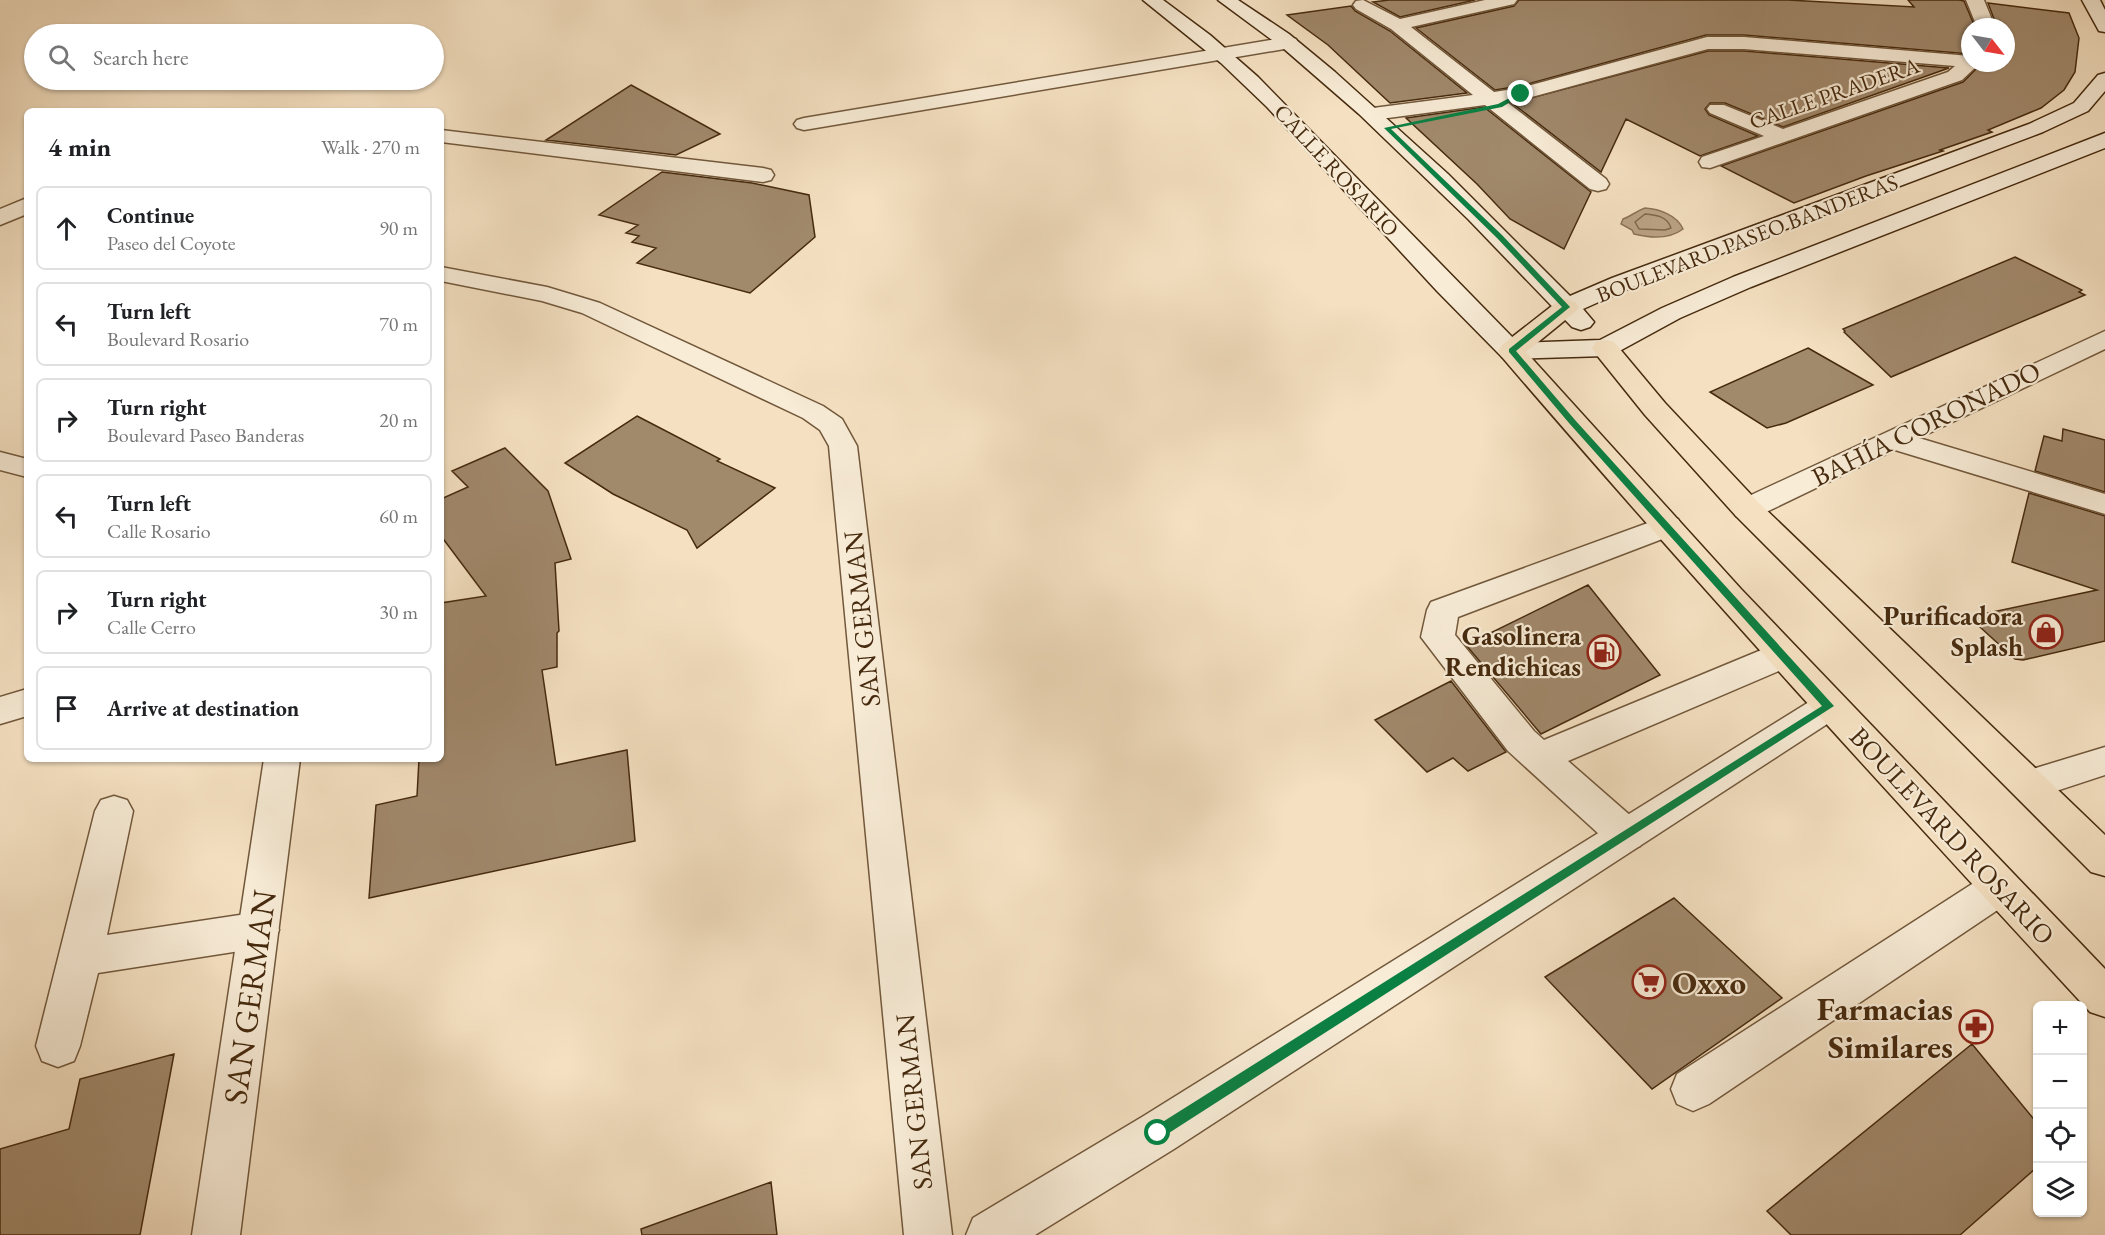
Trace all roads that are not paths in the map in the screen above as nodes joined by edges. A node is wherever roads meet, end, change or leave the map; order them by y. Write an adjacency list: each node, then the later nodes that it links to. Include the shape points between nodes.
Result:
1 (1152, 0): 11 (street, CALLE ROSARIO)
2 (1227, 0): 10 (street)
3 (1508, 0): 8 (street)
4 (1975, 0): 7 (street)
5 (2091, 0): 9 (street)
6 (1362, 5): 8 (street)
7 (1982, 18)
8 (1397, 25): 15 (street)
9 (2105, 27)
10 (1289, 43): 11 (street); 17 (street)
11 (1221, 53): 18 (street); 32 (street, CALLE ROSARIO, via 1271,99 1459,301)
12 (1961, 61): 15 (street, via 1707,43)
13 (1961, 70): 20 (street, CALLE PRADERA, via 1955,76)
14 (2105, 80): 29 (street, BOULEVARD PASEO BANDERAS, via 2081,107 2036,128)
15 (1494, 101): 17 (street); 24 (street)
16 (1717, 109): 20 (street)
17 (1380, 121): 29 (street)
18 (804, 124)
19 (444, 136): 23 (street)
20 (1781, 136): 22 (street, CALLE PRADERA)
21 (2105, 139): 31 (street, BOULEVARD PASEO BANDERAS, via 1742,282 1671,312)
22 (1710, 162)
23 (763, 175)
24 (1598, 184)
25 (24, 207): 26 (street)
26 (0, 219): 27 (street)
27 (24, 222)
28 (444, 275): 57 (street, SAN GERMAN, via 547,294 591,308 813,412 832,425 843,446)
29 (1566, 307): 31 (street); 32 (main road, BOULEVARD PASEO BANDERAS)
30 (2099, 345): 33 (street, BAHÍA CORONADO)
31 (1605, 348): 32 (street, BOULEVARD PASEO BANDERAS); 37 (main road, via 1655,409)
32 (1511, 351): 38 (main road, BOULEVARD ROSARIO)
33 (1894, 441): 36 (street); 37 (street, BAHÍA CORONADO)
34 (0, 461): 35 (street)
35 (24, 467)
36 (2105, 504)
37 (1747, 508): 46 (main road)
38 (1667, 526): 39 (main road, BOULEVARD ROSARIO); 43 (street, via 1443,610 1438,637)
39 (1783, 655): 41 (main road, BOULEVARD ROSARIO); 43 (street)
40 (24, 703): 42 (street)
41 (1829, 706): 48 (street); 50 (main road, BOULEVARD ROSARIO)
42 (0, 711)
43 (1539, 758): 48 (street)
44 (2105, 761): 46 (street)
45 (282, 762): 51 (street, SAN GERMAN)
46 (2029, 785): 49 (main road)
47 (114, 811): 52 (street)
48 (1626, 835): 58 (street, via 1158,1133)
49 (2105, 860)
50 (2000, 887): 53 (main road, BOULEVARD ROSARIO); 55 (street)
51 (259, 930): 52 (street); 56 (street, SAN GERMAN)
52 (81, 957): 54 (street)
53 (2105, 998)
54 (58, 1046)
55 (1693, 1089)
56 (216, 1235)
57 (928, 1235)
58 (990, 1235)

